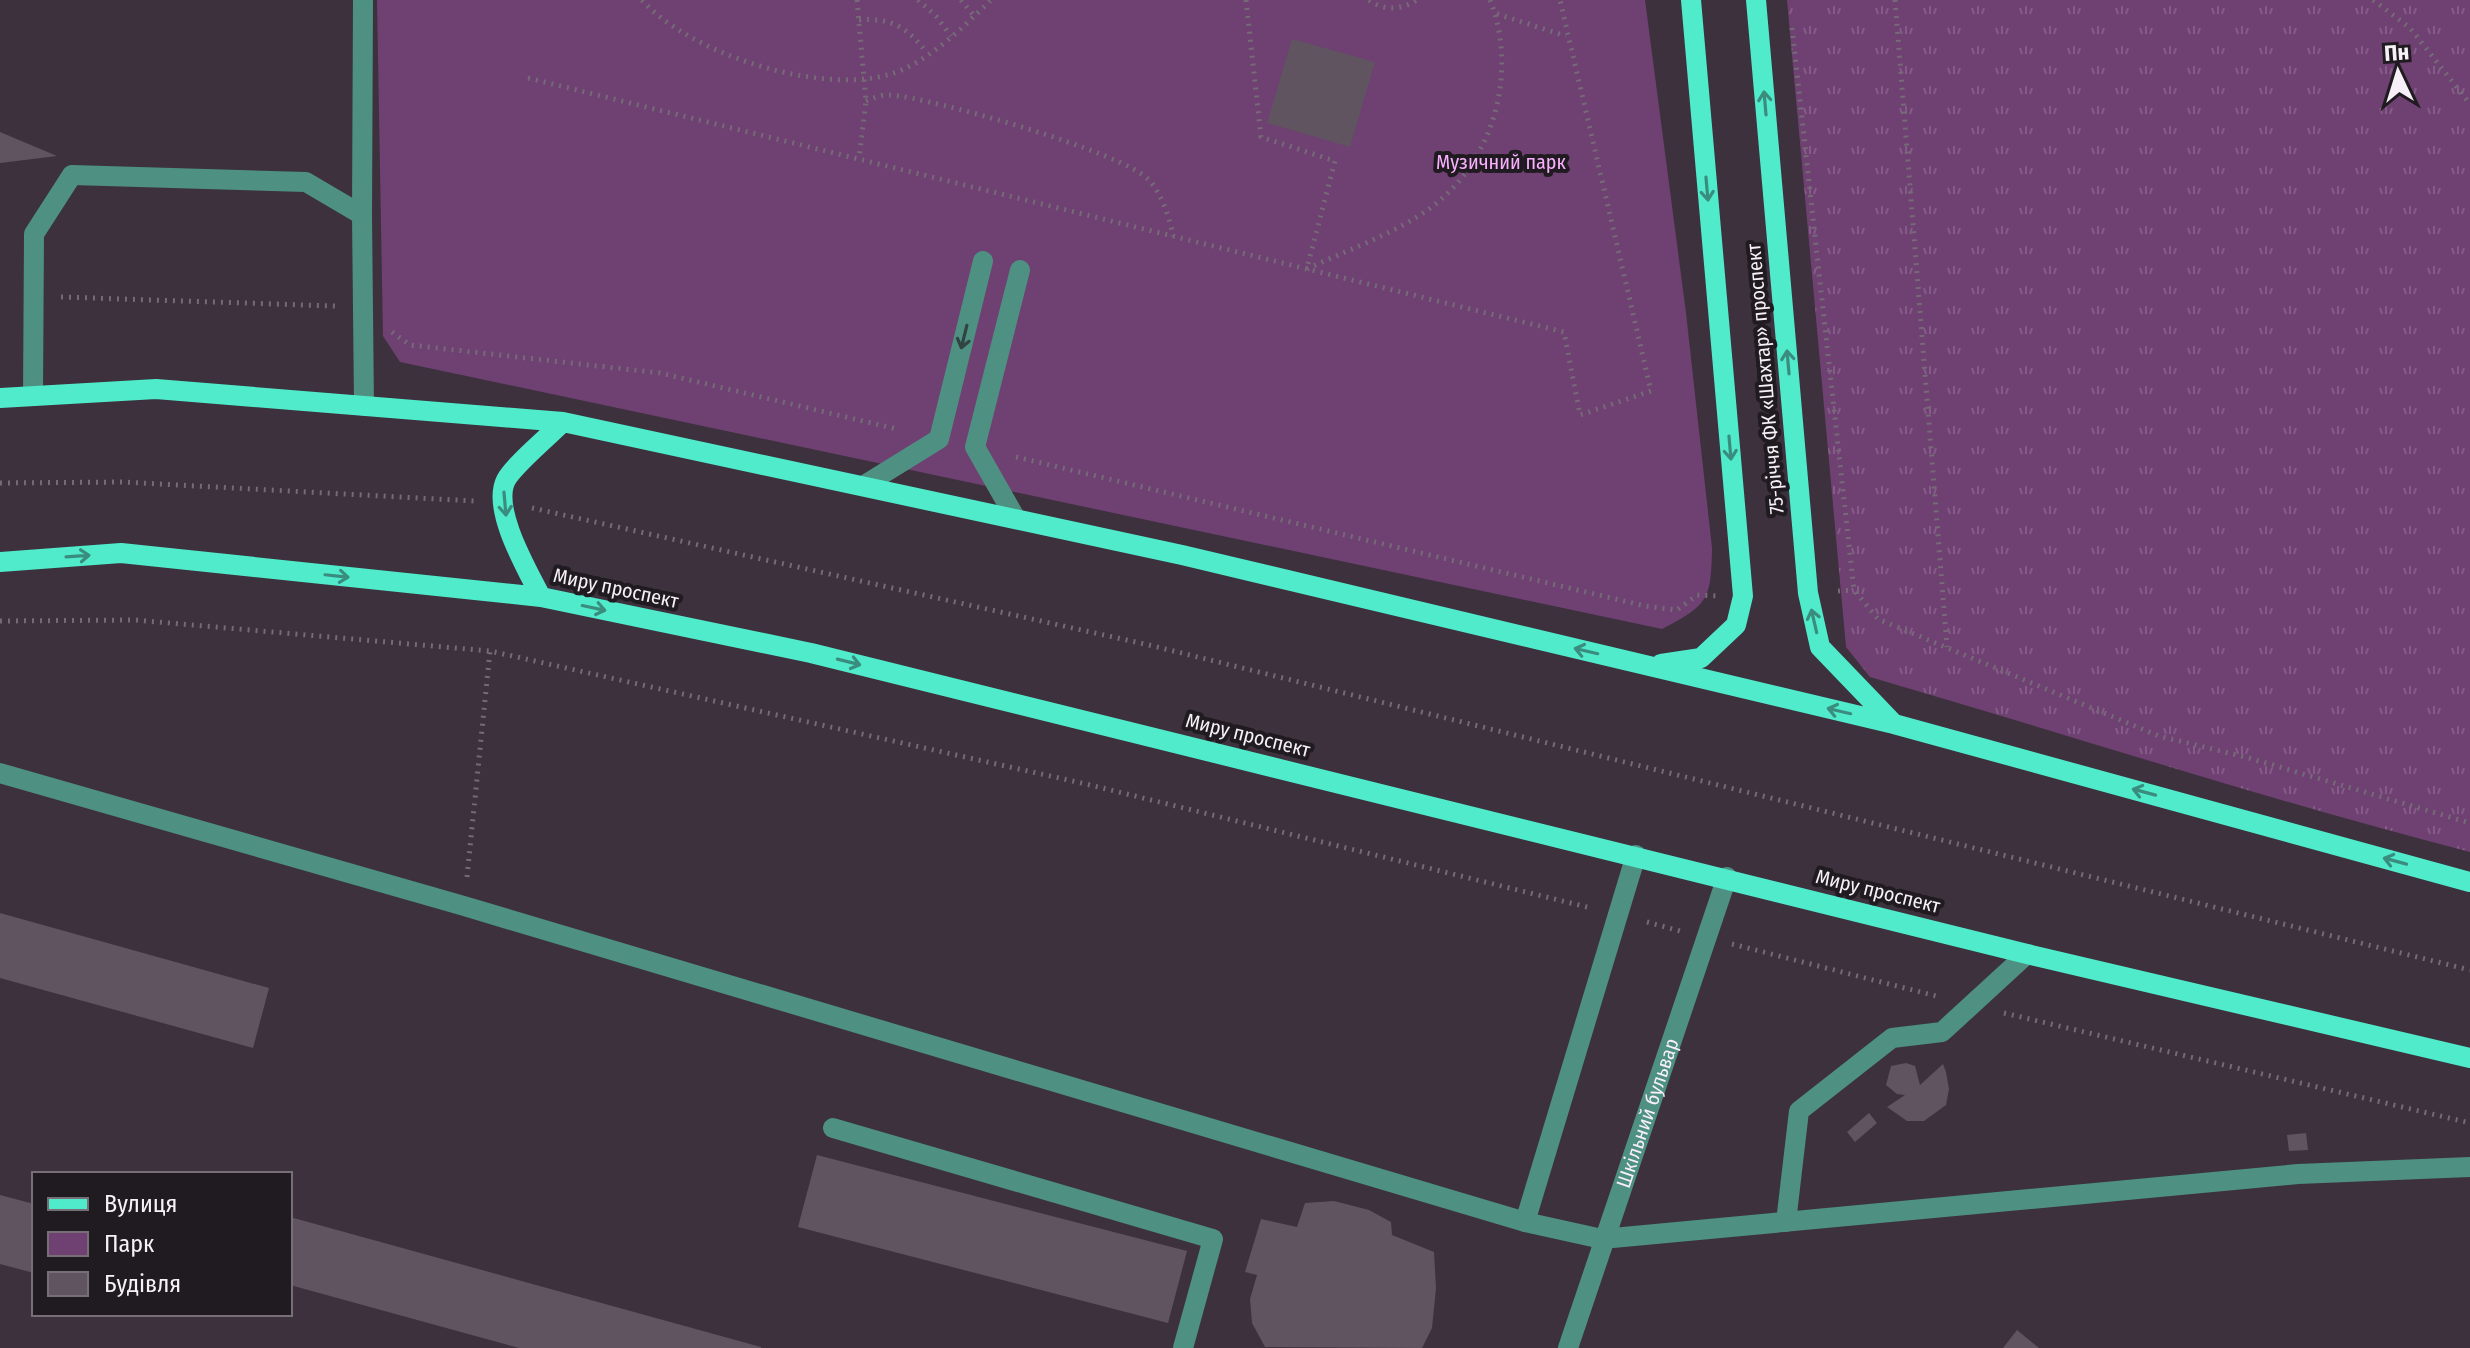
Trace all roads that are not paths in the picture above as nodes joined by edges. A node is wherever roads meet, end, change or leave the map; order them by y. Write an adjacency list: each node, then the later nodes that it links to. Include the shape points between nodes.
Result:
1 (363, 0): 4 (street)
2 (1691, 0): 15 (main road, 75-річчя ФК «Шахтар» проспект, one-way to 15, via 1743,596 1736,625 1701,658)
3 (1756, 0): 16 (main road, 75-річчя ФК «Шахтар» проспект, one-way to 3, via 1820,647 1808,593)
4 (362, 215): 7 (street, via 306,182 72,175 34,234); 9 (street)
5 (983, 261): 11 (street, one-way to 11, via 939,439)
6 (1020, 270): 12 (street, via 975,447)
7 (33, 396): 8 (main road); 9 (main road, via 156,389)
8 (0, 398)
9 (364, 406): 10 (main road)
10 (563, 422): 11 (main road); 14 (main road, via 505,480 503,502 512,538)
11 (863, 486): 12 (main road)
12 (1016, 519): 15 (main road, one-way to 12)
13 (0, 562): 14 (main road, Миру проспект, one-way to 14, via 121,553)
14 (541, 597): 18 (main road, Миру проспект, one-way to 18, via 811,653)
15 (1647, 666): 16 (main road, one-way to 15)
16 (1894, 724): 20 (main road, one-way to 16)
17 (0, 773): 25 (street)
18 (1636, 855): 19 (main road, Миру проспект); 25 (street)
19 (1727, 877): 21 (main road, Миру проспект); 27 (street, Шкільний бульвар)
20 (2470, 882)
21 (2027, 954): 22 (main road, Миру проспект); 26 (street, via 1942,1032 1892,1038 1799,1111)
22 (2470, 1058)
23 (833, 1128): 28 (street, via 1213,1239)
24 (2470, 1167): 26 (street, via 2298,1174)
25 (1525, 1222): 27 (street)
26 (1786, 1222): 27 (street)
27 (1602, 1239): 29 (street, Шкільний бульвар)
28 (1183, 1348)
29 (1568, 1348)

